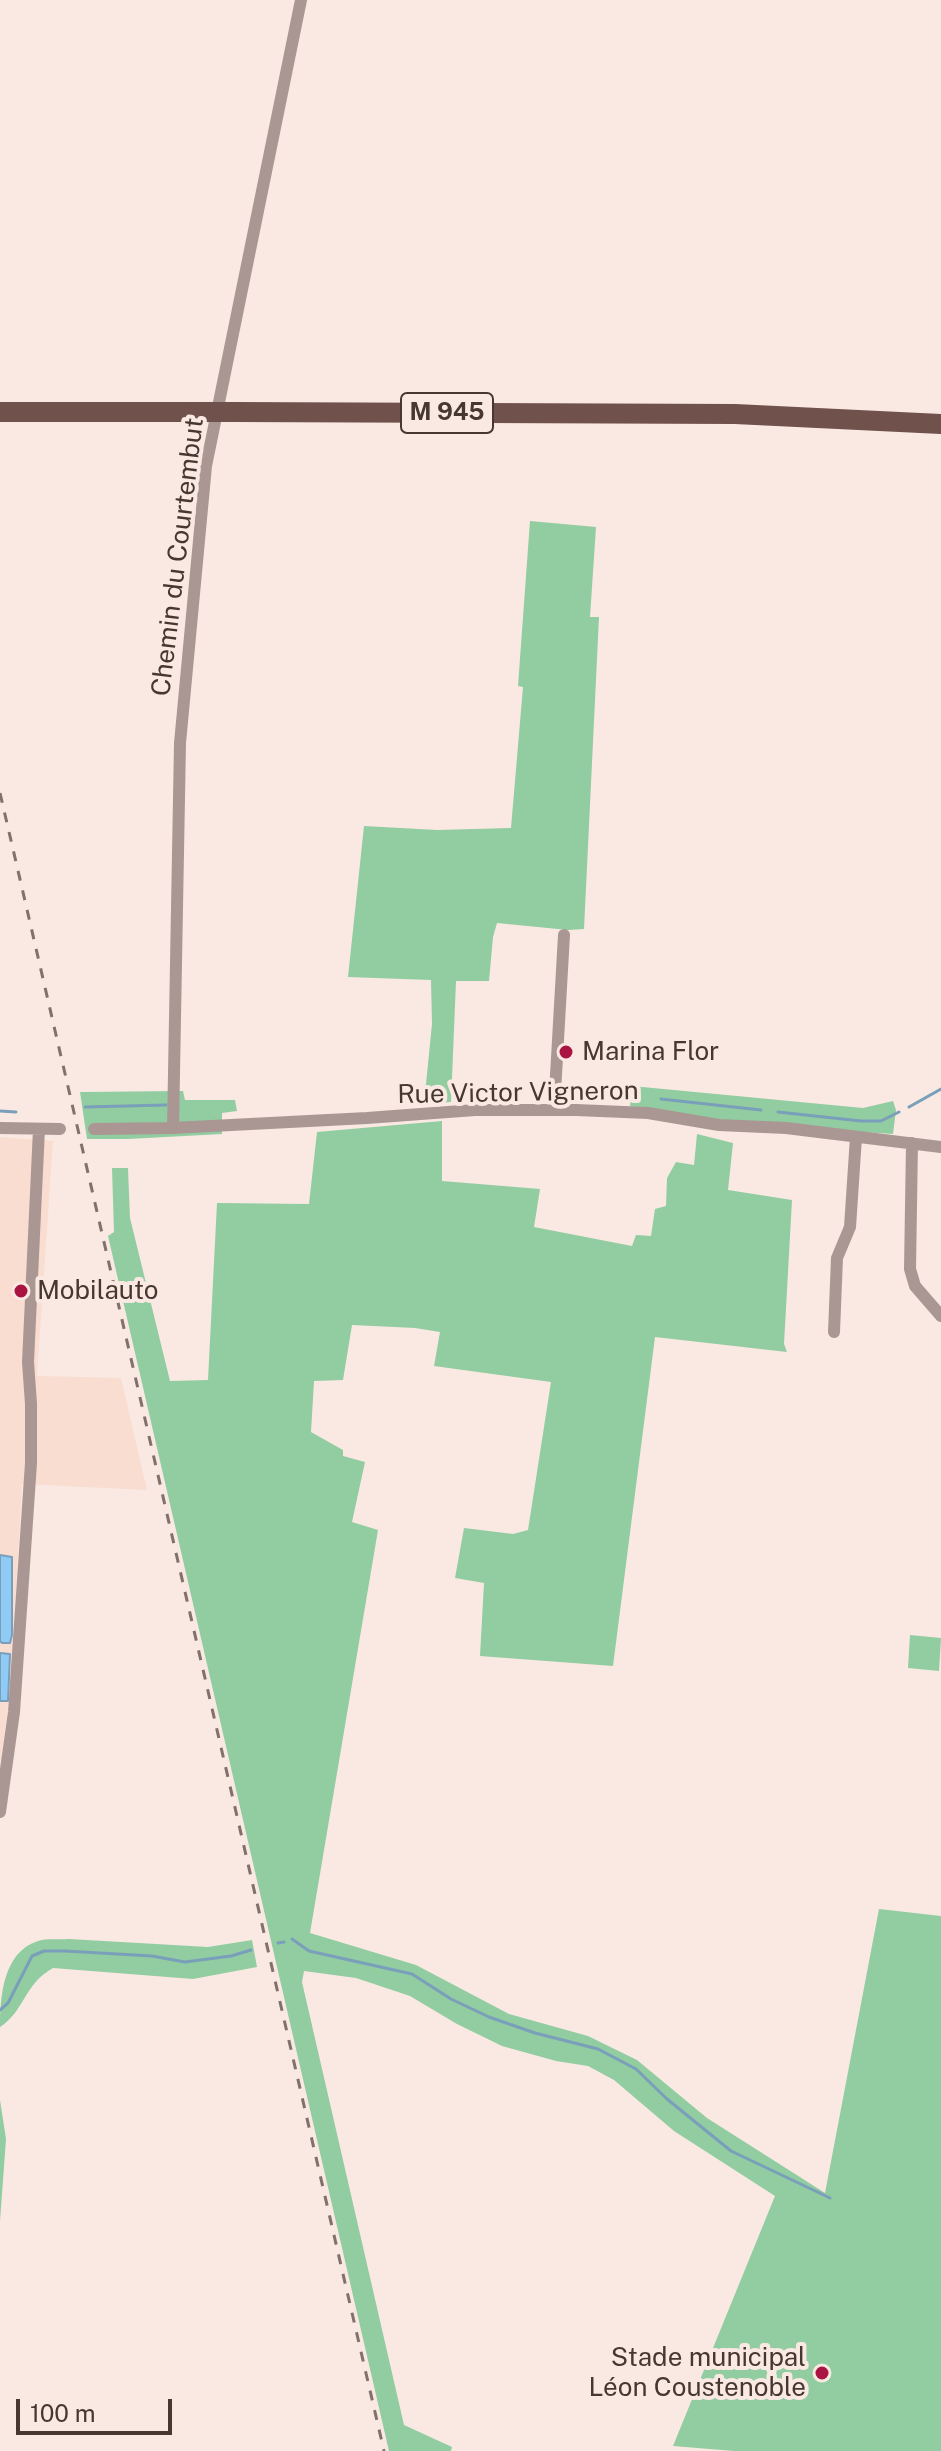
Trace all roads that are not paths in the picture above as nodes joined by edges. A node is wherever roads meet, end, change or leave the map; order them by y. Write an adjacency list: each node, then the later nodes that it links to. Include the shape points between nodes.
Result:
1 (301, 0): 7 (street, Chemin du Courtembut, via 206,466 180,743)
2 (0, 412): 3 (main road, M 945, bridge, via 735,414)
3 (941, 424)
4 (564, 935): 5 (street)
5 (554, 1110): 7 (street, Rue Victor Vigneron); 11 (street, Rue Victor Vigneron, via 648,1113)
6 (0, 1128): 8 (street)
7 (173, 1128): 10 (street, Rue Victor Vigneron)
8 (39, 1129): 9 (street); 16 (street, via 28,1362 31,1463 14,1712)
9 (60, 1129)
10 (94, 1129)
11 (856, 1137): 12 (street, Rue Victor Vigneron); 15 (street, via 850,1227 837,1258)
12 (912, 1143): 13 (street, Rue Victor Vigneron); 14 (street, via 910,1269 915,1286)
13 (941, 1147)
14 (941, 1316)
15 (834, 1332)
16 (0, 1812)

